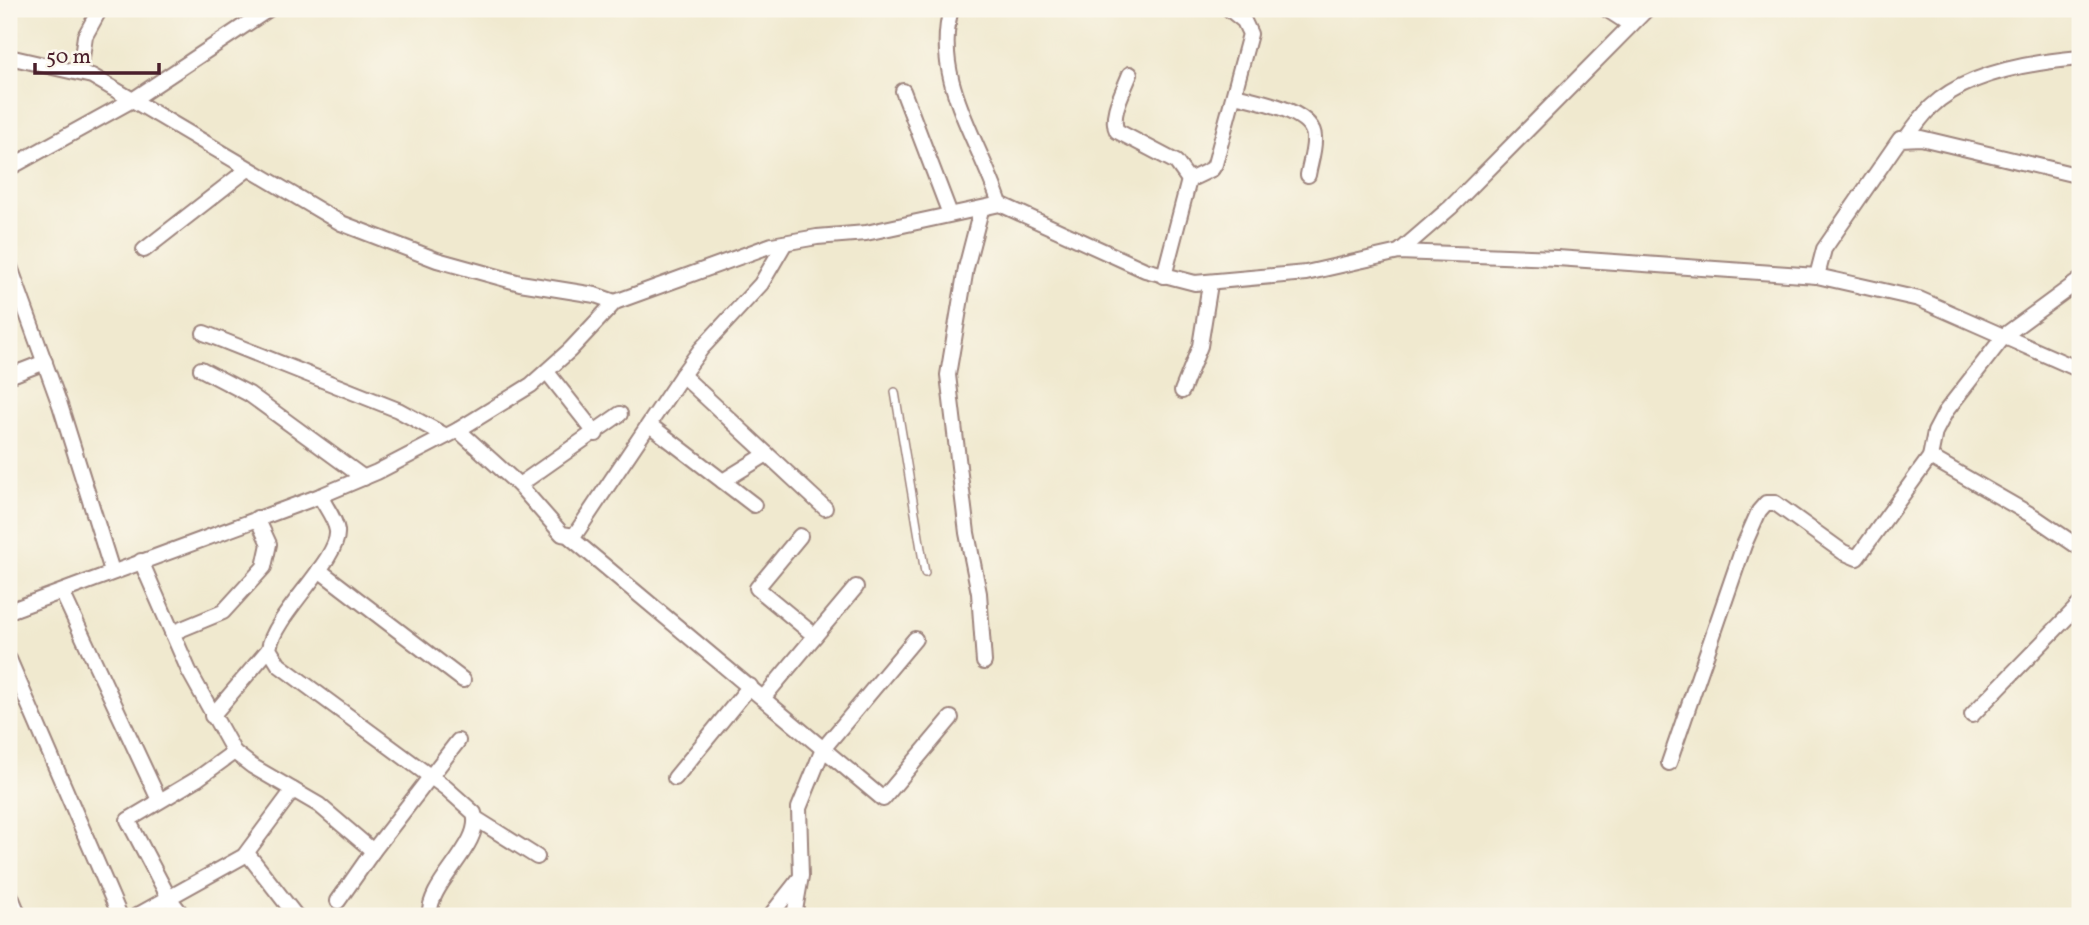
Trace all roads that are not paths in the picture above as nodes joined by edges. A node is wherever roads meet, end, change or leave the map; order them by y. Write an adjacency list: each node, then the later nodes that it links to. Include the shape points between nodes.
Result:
1 (100, 9): 10 (street, via 85,36)
2 (269, 9): 14 (street)
3 (951, 9): 21 (street, via 947,55 953,96)
4 (1229, 9): 13 (street, via 1244,21 1250,34)
5 (1606, 9): 7 (street)
6 (1647, 9): 7 (street)
7 (1631, 25): 26 (street, via 1451,207)
8 (9, 57): 10 (street)
9 (2080, 58): 15 (street, via 2008,69 1954,90 1932,106)
10 (80, 71): 14 (street)
11 (1130, 74): 20 (street, via 1115,114 1117,131 1176,162)
12 (903, 91): 23 (street)
13 (1235, 95): 18 (street, via 1291,112 1311,126 1314,136); 20 (street, via 1215,164)
14 (134, 100): 16 (street); 17 (street)
15 (1907, 137): 19 (street); 29 (street, via 1895,145 1824,249)
16 (9, 168)
17 (248, 169): 25 (street); 32 (street, via 341,223 437,260)
18 (1308, 175)
19 (2080, 176)
20 (1189, 180): 28 (street)
21 (1000, 204): 22 (street); 28 (street)
22 (981, 210): 23 (street); 72 (street, via 948,375 979,593)
23 (950, 214): 24 (street, via 866,233)
24 (785, 243): 32 (street); 39 (street, via 761,284)
25 (144, 250)
26 (1399, 251): 29 (street); 31 (street, via 1306,274)
27 (9, 264): 35 (street)
28 (1164, 276): 31 (street)
29 (1817, 276): 34 (street, via 1919,299)
30 (2080, 280): 34 (street)
31 (1210, 284): 41 (street, via 1200,346)
32 (615, 302): 38 (street)
33 (204, 333): 45 (street)
34 (2005, 335): 37 (street); 48 (street, via 1940,421)
35 (45, 362): 40 (street); 61 (street)
36 (201, 369): 49 (street, via 248,394)
37 (2080, 370)
38 (547, 372): 45 (street); 46 (street)
39 (682, 375): 44 (street); 47 (street)
40 (9, 376)
41 (1182, 391)
42 (895, 392): 62 (lane)
43 (620, 414): 46 (street)
44 (650, 426): 50 (street); 57 (street)
45 (452, 433): 49 (street); 51 (street)
46 (596, 434): 51 (street)
47 (767, 454): 50 (street); 54 (street)
48 (1930, 457): 58 (street); 82 (street, via 1857,558 1775,503 1766,503 1759,511)
49 (364, 478): 52 (street)
50 (723, 481): 53 (street)
51 (519, 485): 57 (street)
52 (320, 496): 55 (street); 60 (street, via 337,532)
53 (754, 505)
54 (825, 508)
55 (257, 518): 59 (street); 67 (street, via 269,544 264,567 223,612)
56 (800, 536): 68 (street, via 757,588)
57 (570, 537): 74 (street)
58 (2080, 548)
59 (141, 561): 61 (street); 67 (street)
60 (318, 570): 70 (street, via 276,629); 73 (street)
61 (112, 571): 64 (street)
62 (925, 573)
63 (856, 587): 68 (street)
64 (62, 592): 66 (street); 86 (street)
65 (2080, 604): 76 (street)
66 (9, 611)
67 (172, 633): 77 (street)
68 (815, 636): 75 (street)
69 (915, 639): 80 (street)
70 (269, 649): 77 (street); 83 (street, via 279,664)
71 (9, 659): 96 (street)
72 (984, 662)
73 (463, 680)
74 (750, 686): 75 (street); 84 (street)
75 (764, 697): 80 (street)
76 (1972, 715)
77 (212, 716): 81 (street)
78 (951, 718): 80 (street, via 883,799)
79 (458, 741): 83 (street)
80 (823, 749): 91 (street, via 799,808)
81 (234, 752): 85 (street); 86 (street)
82 (1669, 762)
83 (429, 776): 87 (street); 88 (street)
84 (675, 778)
85 (293, 790): 88 (street, via 319,805); 89 (street)
86 (159, 800): 93 (street, via 134,814 128,824)
87 (475, 818): 90 (street); 100 (street, via 474,832 435,898)
88 (373, 851): 94 (street)
89 (247, 853): 93 (street); 99 (street)
90 (537, 857)
91 (801, 876): 101 (street); 102 (street)
92 (9, 892): 95 (street)
93 (169, 898): 97 (street); 98 (street)
94 (338, 901)
95 (19, 916)
96 (120, 916)
97 (136, 916)
98 (183, 916)
99 (296, 916)
100 (430, 916)
101 (770, 916)
102 (794, 916)

